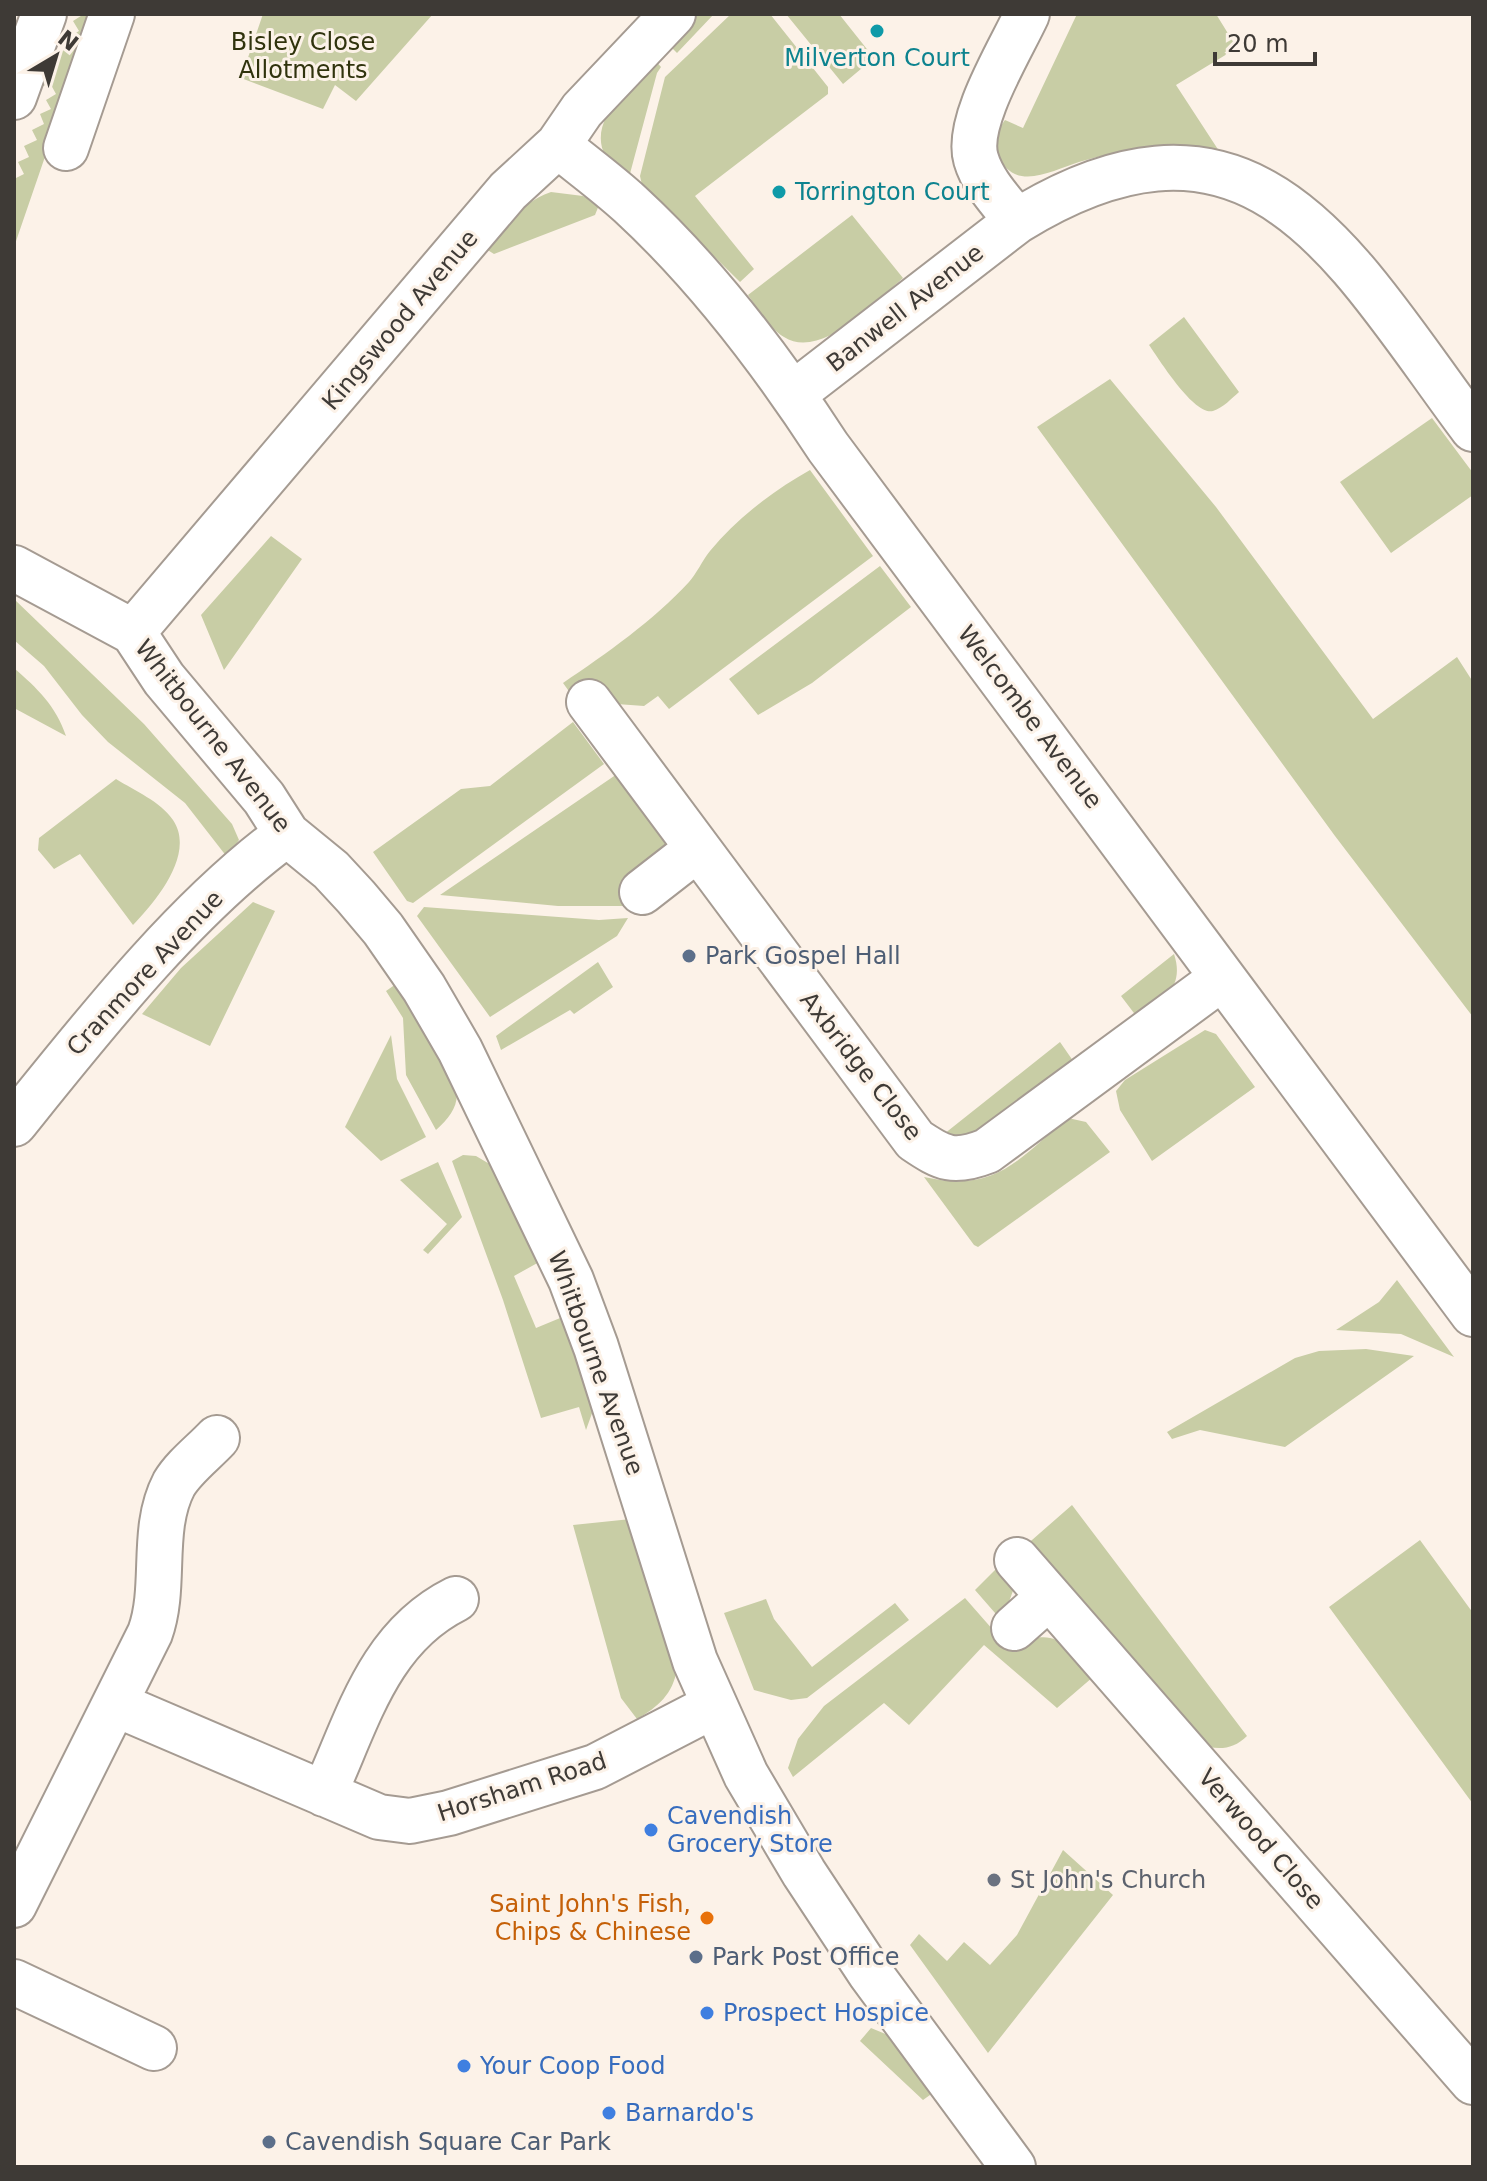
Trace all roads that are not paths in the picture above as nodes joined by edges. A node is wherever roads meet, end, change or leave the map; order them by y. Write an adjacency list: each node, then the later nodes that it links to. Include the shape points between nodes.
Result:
1 (44, 14): 5 (street)
2 (112, 14): 7 (street)
3 (673, 14): 6 (street, Kingswood Avenue, via 585,107)
4 (1027, 14): 8 (street, via 972,142 984,177)
5 (14, 97)
6 (558, 145): 9 (street, Welcombe Avenue, via 632,206 712,293); 12 (street, Kingswood Avenue, via 508,191)
7 (66, 148)
8 (1017, 221): 9 (street, Banwell Avenue); 10 (street, Banwell Avenue, via 1079,187 1146,170 1211,173 1266,191 1351,263)
9 (793, 394): 17 (street, Welcombe Avenue)
10 (1473, 429)
11 (14, 568): 12 (street, Whitbourne Avenue)
12 (133, 632): 14 (street, Whitbourne Avenue)
13 (589, 702): 15 (street, Axbridge Close)
14 (287, 834): 18 (street, Cranmore Avenue, via 233,878 152,960); 26 (street, Whitbourne Avenue, via 331,870 383,929 424,988 495,1121 571,1280 596,1347)
15 (696, 850): 16 (street); 17 (street, Axbridge Close, via 915,1140 936,1155 963,1161 987,1151)
16 (642, 892)
17 (1222, 978): 19 (street, Welcombe Avenue)
18 (14, 1124)
19 (1473, 1314)
20 (217, 1438): 25 (street, via 176,1481 166,1503 152,1626)
21 (1017, 1560): 22 (street, Verwood Close)
22 (1049, 1597): 24 (street); 31 (street, Verwood Close)
23 (456, 1599): 27 (street, via 410,1630 385,1660)
24 (1014, 1628)
25 (115, 1704): 27 (street, Horsham Road); 28 (street)
26 (713, 1706): 27 (street, Horsham Road, via 595,1767 430,1817 379,1817); 32 (street, Whitbourne Avenue, via 757,1797 824,1904)
27 (324, 1794)
28 (14, 1905)
29 (14, 1982): 30 (street)
30 (154, 2048)
31 (1473, 2082)
32 (1006, 2164)

